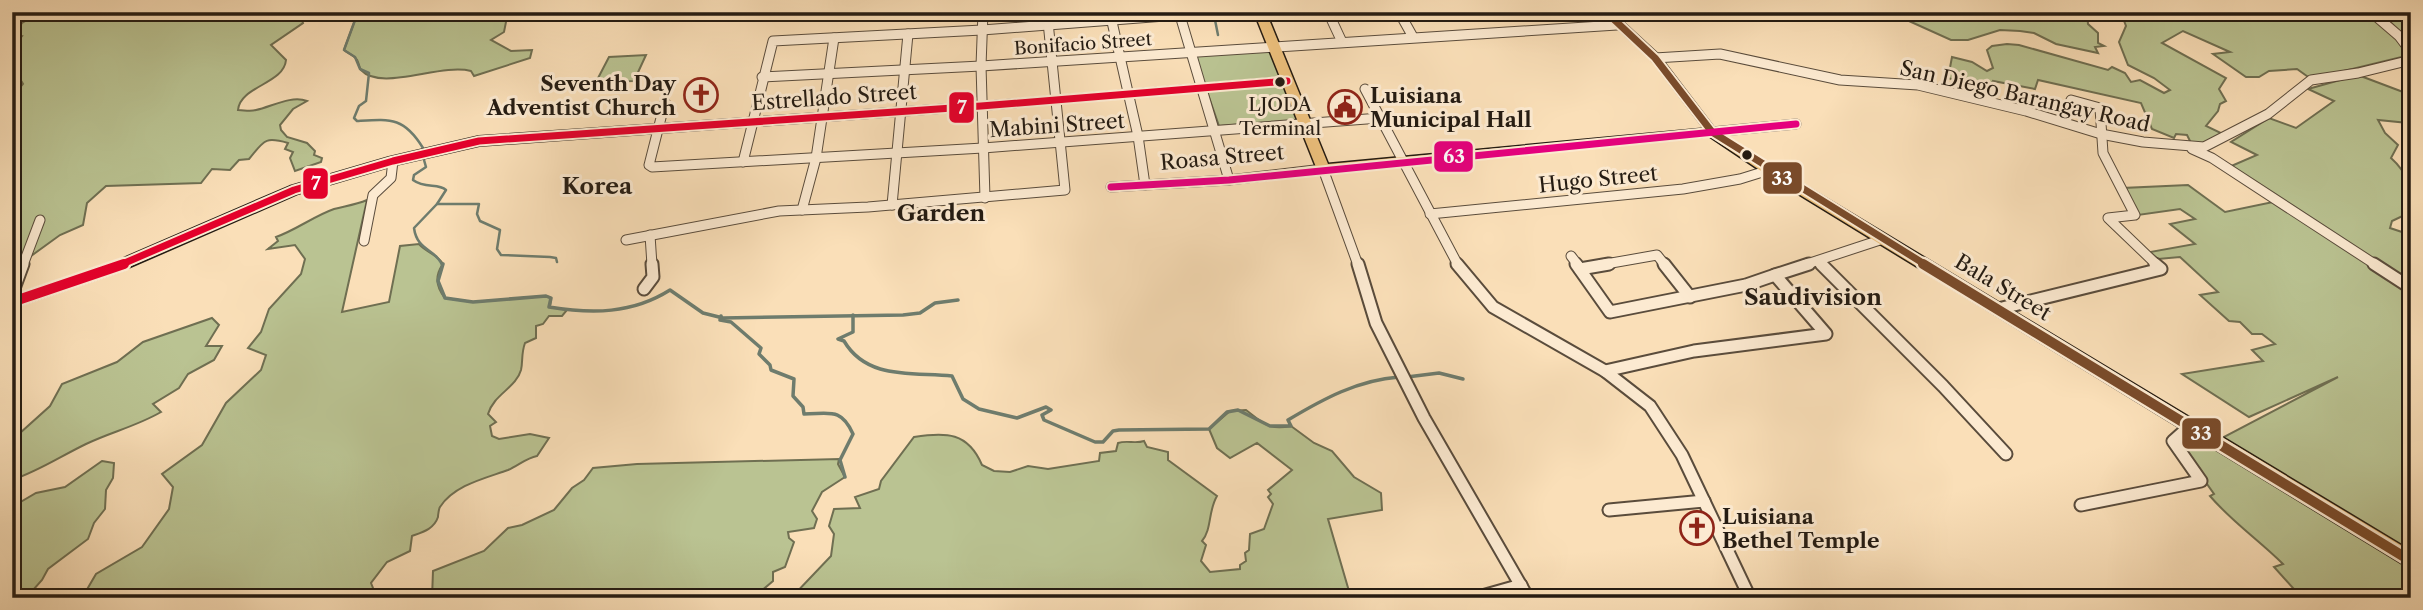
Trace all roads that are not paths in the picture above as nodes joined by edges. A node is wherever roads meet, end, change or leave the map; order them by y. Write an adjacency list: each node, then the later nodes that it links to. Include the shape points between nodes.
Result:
1 (983, 12): 13 (street)
2 (1047, 12): 11 (street)
3 (1217, 12): 9 (street)
4 (1261, 12): 18 (main road)
5 (1328, 12): 17 (street)
6 (1399, 12): 15 (street)
7 (1606, 12): 12 (street, Bala Street)
8 (2371, 12): 19 (street)
9 (1180, 13): 10 (street); 20 (street)
10 (1111, 16): 11 (street); 21 (street)
11 (1049, 24): 13 (street); 24 (street)
12 (1617, 25): 15 (street, Bonifacio Street); 22 (street, Bala Street)
13 (982, 30): 14 (street); 25 (street)
14 (908, 34): 16 (street); 26 (street)
15 (1413, 37): 17 (street, Bonifacio Street)
16 (834, 38): 27 (street); 28 (street, via 774,41)
17 (1342, 42): 18 (street, Bonifacio Street)
18 (1274, 47): 20 (street, Bonifacio Street); 29 (main road)
19 (2411, 51)
20 (1191, 52): 21 (street, Bonifacio Street); 30 (street)
21 (1120, 57): 24 (street, Bonifacio Street); 32 (street)
22 (1655, 58): 45 (street, Bala Street); 46 (street, San Diego Barangay Road, via 1720,54 1801,74 1918,85)
23 (2411, 60): 49 (street, San Diego Barangay Road, via 2311,80 2235,133 2204,147)
24 (1052, 61): 25 (street, Bonifacio Street); 33 (street)
25 (981, 66): 26 (street, Bonifacio Street); 36 (street)
26 (904, 69): 27 (street, Bonifacio Street); 37 (street)
27 (828, 74): 28 (street, Bonifacio Street); 38 (street)
28 (762, 77): 40 (street)
29 (1287, 81): 30 (street, Estrellado Street); 41 (main road)
30 (1201, 89): 32 (street, Estrellado Street); 44 (street)
31 (1365, 89): 39 (street)
32 (1127, 95): 33 (street, Estrellado Street); 47 (street)
33 (1055, 100): 36 (street, Estrellado Street); 48 (street)
34 (2071, 100): 46 (street, via 2100,108)
35 (665, 102): 43 (street)
36 (981, 106): 37 (street, Estrellado Street); 50 (street)
37 (902, 111): 38 (street, Estrellado Street); 51 (street)
38 (821, 117): 40 (street, Estrellado Street); 52 (street)
39 (1380, 117): 41 (street, Mabini Street); 54 (street)
40 (751, 122): 43 (street, Estrellado Street); 55 (street)
41 (1306, 123): 44 (street, Mabini Street); 56 (main road)
42 (1796, 124): 45 (street, Roasa Street)
43 (656, 130): 53 (street, Estrellado Street, via 479,141); 55 (street, Mabini Street, via 652,167)
44 (1216, 130): 47 (street, Mabini Street); 58 (street)
45 (1712, 132): 54 (main road, Roasa Street); 57 (main road, Bala Street)
46 (2101, 134): 49 (street, San Diego Barangay Road); 79 (street, via 2103,153 2135,215 2108,218 2161,269)
47 (1138, 136): 48 (street, Mabini Street); 59 (street)
48 (1060, 142): 50 (street, Mabini Street); 61 (street, via 1065,190)
49 (2186, 146): 74 (street, via 2212,158)
50 (983, 148): 51 (street, Mabini Street); 61 (street)
51 (897, 152): 52 (street, Mabini Street); 62 (street)
52 (816, 158): 55 (street, Mabini Street); 63 (street)
53 (393, 161): 69 (street, via 390,180 373,195); 78 (street, Estrellado Street, via 285,193 119,266)
54 (1404, 161): 56 (main road, Roasa Street); 64 (street)
55 (743, 162)
56 (1323, 169): 58 (street, Roasa Street); 87 (street, via 1376,323 1423,418)
57 (1769, 170): 64 (street, Hugo Street, via 1683,189); 67 (main road, Bala Street)
58 (1229, 180): 59 (street, Roasa Street)
59 (1145, 185): 60 (street, Roasa Street)
60 (1111, 187)
61 (985, 198): 62 (street)
62 (892, 205): 63 (street)
63 (802, 210): 66 (street)
64 (1430, 214): 80 (street, via 1460,269 1493,307)
65 (40, 220): 76 (street)
66 (650, 235): 68 (street); 75 (street, via 653,277)
67 (1883, 239): 71 (street); 79 (main road, Bala Street)
68 (626, 240)
69 (364, 241)
70 (1571, 256): 72 (street)
71 (1818, 261): 73 (street); 82 (street)
72 (1580, 269): 77 (street, via 1657,255); 77 (street, via 1610,312)
73 (1775, 275): 77 (street); 80 (street, via 1826,334 1693,351)
74 (2411, 288)
75 (644, 289)
76 (12, 294)
77 (1690, 298)
78 (12, 302)
79 (1998, 309): 81 (main road, Bala Street)
80 (1605, 371): 83 (street, via 1650,406)
81 (2190, 425): 84 (street, via 2173,441 2201,481); 86 (main road, Bala Street)
82 (2006, 454)
83 (1704, 501): 85 (street); 89 (street)
84 (2081, 505)
85 (1608, 510)
86 (2411, 561)
87 (1524, 592): 88 (street)
88 (1475, 598)
89 (1750, 598)

